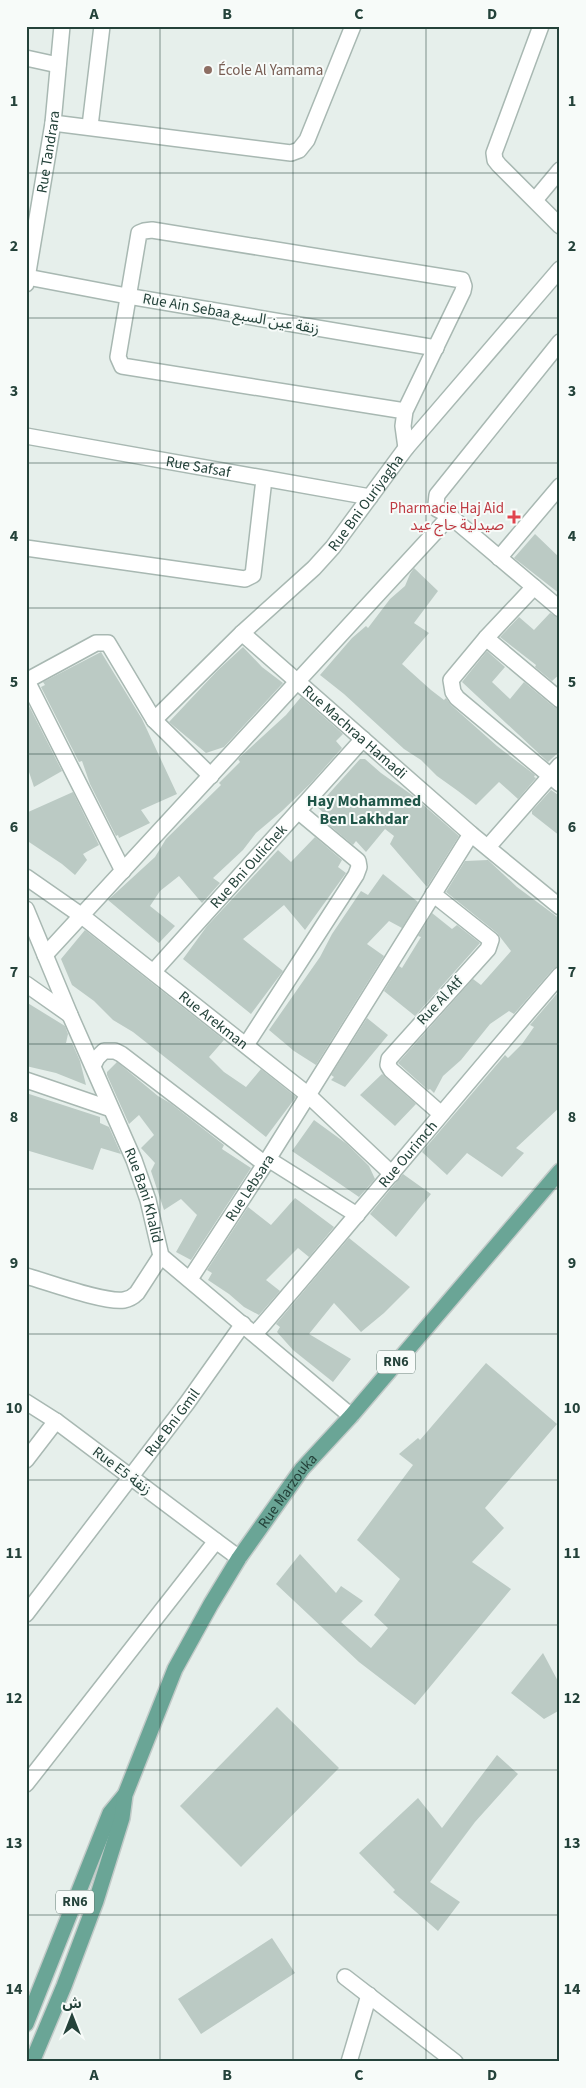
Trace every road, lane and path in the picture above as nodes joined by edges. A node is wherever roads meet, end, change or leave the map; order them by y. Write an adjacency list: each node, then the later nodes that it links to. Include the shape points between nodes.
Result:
1 (62, 26): 6 (street, Rue Tandrara)
2 (102, 26): 8 (street)
3 (353, 26): 8 (street, via 307,140 296,152)
4 (541, 26): 11 (street, via 495,147 495,160)
5 (26, 58): 6 (street)
6 (58, 65): 7 (street, Rue Tandrara)
7 (53, 123): 8 (street); 10 (street, Rue Tandrara)
8 (90, 126)
9 (560, 170): 11 (street)
10 (34, 200): 14 (street, Rue Tandrara)
11 (535, 200): 12 (street)
12 (560, 226)
13 (560, 269): 20 (street, Rue Bni Ouriyagha)
14 (27, 280): 15 (street, Rue Ain Sebaa زنقة عين السبع)
15 (127, 296): 17 (street, Rue Ain Sebaa زنقة عين السبع); 17 (street, via 138,236 141,231 149,230 462,280 463,291); 18 (street, via 118,357 125,367)
16 (560, 342): 24 (street, via 437,495 436,504)
17 (436, 348): 18 (street)
18 (405, 411): 20 (street)
19 (26, 436): 21 (street, Rue Safsaf)
20 (406, 448): 23 (street, Rue Bni Ouriyagha)
21 (264, 479): 23 (street, Rue Safsaf); 25 (street, via 253,575 245,579)
22 (560, 486): 26 (street)
23 (370, 497): 29 (street, Rue Bni Ouriyagha, via 314,568)
24 (444, 513): 26 (street); 32 (street)
25 (26, 548)
26 (499, 558): 27 (street)
27 (534, 587): 28 (street); 30 (street)
28 (560, 609)
29 (242, 633): 32 (street, Rue Machraa Hamadi); 34 (street, Rue Bni Ouriyagha)
30 (486, 638): 33 (street); 36 (street, via 451,680 452,692)
31 (27, 681): 34 (street, via 96,643 108,642); 41 (street)
32 (299, 681): 35 (street, Rue Machraa Hamadi); 37 (street)
33 (560, 700)
34 (154, 720): 37 (street)
35 (363, 739): 38 (street, Rue Bni Oulichek); 39 (street, Rue Machraa Hamadi)
36 (557, 775): 40 (street)
37 (211, 776): 41 (street)
38 (298, 811): 48 (street, Rue Bni Oulichek); 52 (street, via 358,861 359,867)
39 (471, 834): 40 (street, Rue Machraa Hamadi); 43 (street, Rue Lebsara)
40 (488, 847): 44 (street, Rue Machraa Hamadi)
41 (123, 871): 46 (street)
42 (26, 877): 46 (street, Rue Arekman)
43 (433, 894): 55 (street, Rue Lebsara); 57 (street, Rue Al Atf, via 491,940 488,949 389,1059 391,1070)
44 (560, 907)
45 (26, 909): 47 (street, Rue Bani Khalid)
46 (82, 916): 47 (street); 48 (street, Rue Arekman)
47 (45, 955): 51 (street, Rue Bani Khalid)
48 (154, 971): 52 (street, Rue Arekman)
49 (560, 975): 57 (street, Rue Ourimch)
50 (26, 984): 51 (street)
51 (70, 1015): 53 (street, Rue Bani Khalid)
52 (246, 1045): 55 (street, Rue Arekman)
53 (93, 1066): 56 (street, Rue Bani Khalid); 58 (street, via 104,1051 121,1054)
54 (26, 1080): 56 (street)
55 (307, 1094): 58 (street, Rue Lebsara); 60 (street, Rue Arekman)
56 (111, 1109): 62 (street, Rue Bani Khalid, via 148,1200)
57 (440, 1113): 60 (street, Rue Ourimch)
58 (266, 1162): 61 (street); 64 (street, Rue Lebsara)
59 (560, 1171): 68 (main road, Rue Marzouka / RN6)
60 (392, 1174): 61 (street, Rue Ourimch)
61 (357, 1215): 66 (street, Rue Ourimch)
62 (161, 1256): 63 (street, via 137,1293 126,1300 100,1297); 64 (street, Rue Bani Khalid)
63 (26, 1276)
64 (190, 1280): 65 (street, Rue Bani Khalid)
65 (243, 1324): 66 (street, Rue Bani Khalid); 71 (street, Rue Bni Gmil)
66 (255, 1334): 68 (street, Rue Bani Khalid)
67 (26, 1402): 69 (street, Rue E5 زنقة)
68 (350, 1416): 73 (main road, Rue Marzouka / RN6, via 302,1469)
69 (56, 1421): 70 (street); 71 (street, Rue E5 زنقة)
70 (26, 1460)
71 (130, 1476): 72 (street, Rue E5 زنقة); 74 (street, Rue Bni Gmil)
72 (216, 1541): 73 (street); 75 (street)
73 (239, 1558): 76 (main road, RN6, via 175,1669)
74 (26, 1614)
75 (26, 1784)
76 (125, 1795): 79 (main road, RN6, via 110,1813); 80 (main road, RN6, via 122,1818 96,1901)
77 (345, 1977): 78 (street)
78 (369, 1995): 81 (street); 82 (street)
79 (28, 2018)
80 (32, 2062)
81 (349, 2062)
82 (455, 2062)

